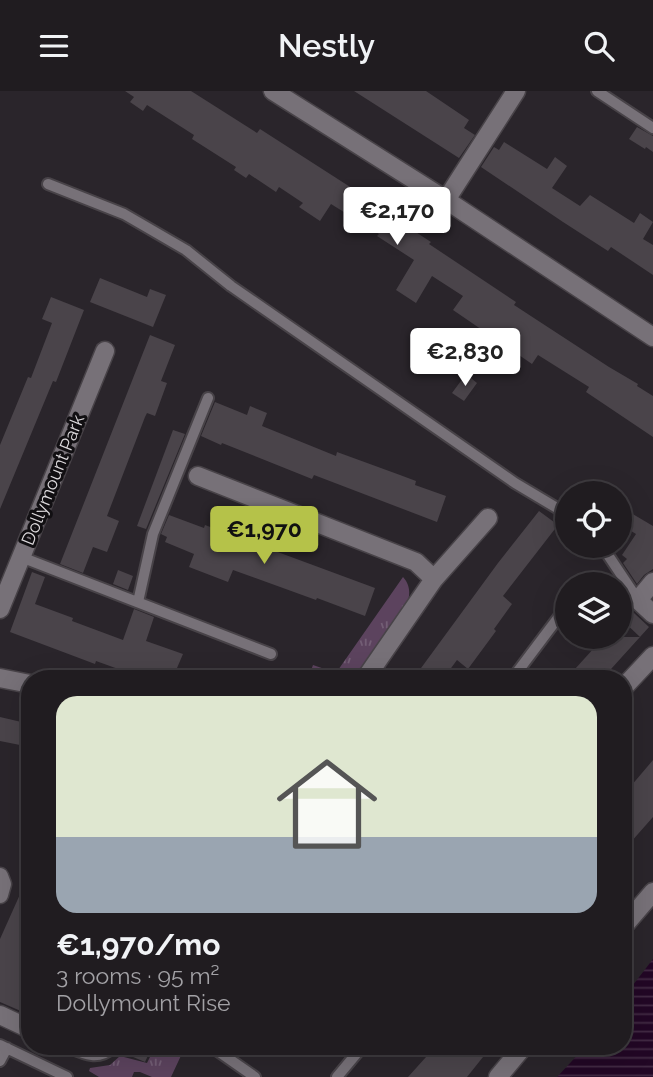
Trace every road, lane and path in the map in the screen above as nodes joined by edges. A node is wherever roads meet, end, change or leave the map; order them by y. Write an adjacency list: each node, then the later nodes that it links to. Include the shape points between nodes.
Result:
1 (273, 91): 6 (street)
2 (516, 91): 6 (street)
3 (597, 91): 4 (lane)
4 (653, 128)
5 (48, 184): 11 (lane, via 124,214 186,250 231,286)
6 (446, 200): 7 (street)
7 (653, 337)
8 (105, 351): 13 (street, Dollymount Park)
9 (208, 398): 18 (lane, via 153,534)
10 (198, 476): 15 (street, via 416,562)
11 (555, 507)
12 (488, 518): 15 (street)
13 (22, 557): 18 (lane); 19 (street, Dollymount Park)
14 (610, 558): 17 (lane)
15 (434, 579): 24 (street)
16 (653, 582): 17 (street)
17 (638, 600): 20 (street)
18 (138, 602): 22 (lane)
19 (0, 609)
20 (653, 614)
21 (555, 622): 25 (lane)
22 (271, 654)
23 (653, 656): 27 (street)
24 (371, 670)
25 (519, 670)
26 (0, 678): 28 (street)
27 (632, 678)
28 (21, 682)
29 (0, 876): 31 (street)
30 (653, 892): 32 (street)
31 (0, 895)
32 (632, 916)
33 (0, 1014): 34 (street)
34 (21, 1024)
35 (3, 1047): 39 (lane); 40 (lane)
36 (223, 1055): 41 (lane)
37 (355, 1055): 42 (lane)
38 (516, 1055): 43 (street)
39 (0, 1061)
40 (67, 1077)
41 (255, 1077)
42 (337, 1077)
43 (498, 1077)

